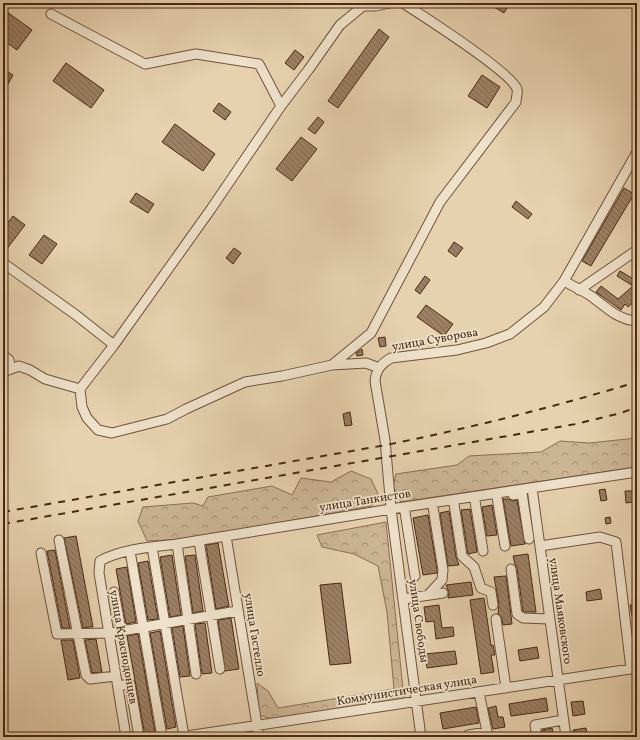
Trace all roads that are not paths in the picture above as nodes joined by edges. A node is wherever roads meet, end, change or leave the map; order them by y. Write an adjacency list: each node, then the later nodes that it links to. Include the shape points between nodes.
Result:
1 (389, 3): 3 (street)
2 (403, 3): 14 (street, via 506,75 516,89 516,102 440,202 371,333)
3 (375, 4): 5 (street, via 363,6 340,25)
4 (50, 14): 5 (street, via 145,64 196,54 259,64)
5 (281, 106): 12 (street)
6 (637, 152): 9 (street, улица Суворова)
7 (637, 250): 10 (street)
8 (3, 263): 12 (street)
9 (564, 281): 10 (street); 15 (street, улица Суворова, via 544,307 510,334 457,350 392,358)
10 (579, 290): 11 (street, via 617,316)
11 (637, 321)
12 (114, 346): 17 (street)
13 (3, 355): 16 (street, via 9,360)
14 (332, 365): 15 (street, via 366,363); 17 (street, via 245,382 167,419 112,434 98,430 87,418 82,407)
15 (379, 368): 24 (street, via 375,381 385,440)
16 (7, 371): 17 (street, via 20,366 45,379)
17 (80, 389)
18 (637, 472): 19 (street, улица Танкистов)
19 (532, 488): 24 (street, улица Танкистов); 32 (street, улица Маяковского)
20 (497, 497): 21 (street); 27 (street, via 522,493); 31 (street)
21 (475, 501): 22 (street); 35 (street)
22 (454, 504): 23 (street); 44 (street, via 462,556 474,567 482,588 491,592)
23 (433, 507): 25 (street); 42 (street, via 443,570 442,580)
24 (391, 511): 25 (street); 26 (street, улица Танкистов); 43 (street, улица Свободы)
25 (405, 512): 39 (street)
26 (226, 536): 29 (street, улица Танкистов); 45 (street, улица Гастелло)
27 (529, 538)
28 (58, 540): 53 (street)
29 (199, 541): 30 (street, улица Танкистов); 46 (street)
30 (177, 544): 33 (street, улица Танкистов); 47 (street)
31 (505, 546)
32 (540, 546): 49 (street, улица Маяковского); 55 (street, via 600,538 616,542)
33 (152, 547): 34 (street, улица Танкистов); 50 (street)
34 (130, 551): 37 (street, улица Танкистов); 51 (street)
35 (483, 551)
36 (41, 553): 53 (street, via 57,634)
37 (100, 561): 54 (street, улица Краснодонцев, via 98,573)
38 (511, 569): 49 (street, via 517,614 523,618)
39 (415, 576)
40 (114, 592): 52 (street)
41 (443, 593): 42 (street)
42 (428, 595): 43 (street)
43 (403, 598): 63 (street, улица Свободы)
44 (493, 605)
45 (237, 611): 46 (street); 65 (street, улица Гастелло)
46 (212, 615): 47 (street); 56 (street)
47 (188, 619): 50 (street); 57 (street)
48 (496, 619): 61 (street)
49 (549, 619): 59 (street, улица Маяковского)
50 (166, 622): 51 (street); 70 (street)
51 (143, 626): 52 (street); 69 (street)
52 (121, 630): 54 (street)
53 (78, 633): 54 (street); 58 (street, via 86,675 90,679)
54 (110, 633): 58 (street, улица Краснодонцев)
55 (634, 668): 59 (street, Коммунистическая улица)
56 (220, 669)
57 (196, 674)
58 (116, 676): 60 (street, улица Краснодонцев)
59 (557, 680): 61 (street, Коммунистическая улица); 64 (street, улица Маяковского)
60 (118, 686): 66 (street, via 130,684); 68 (street, улица Краснодонцев)
61 (506, 688): 62 (street, Коммунистическая улица)
62 (479, 692): 63 (street, Коммунистическая улица); 67 (street)
63 (417, 702): 65 (street, Коммунистическая улица); 72 (street, улица Свободы)
64 (563, 720): 74 (street, via 535,725); 75 (street, улица Маяковского)
65 (257, 726): 70 (street, Коммунистическая улица); 71 (street, улица Гастелло)
66 (138, 731)
67 (490, 735): 73 (street)
68 (126, 737)
69 (162, 737)
70 (182, 737)
71 (258, 737)
72 (421, 737)
73 (467, 737)
74 (537, 737)
75 (566, 737)

